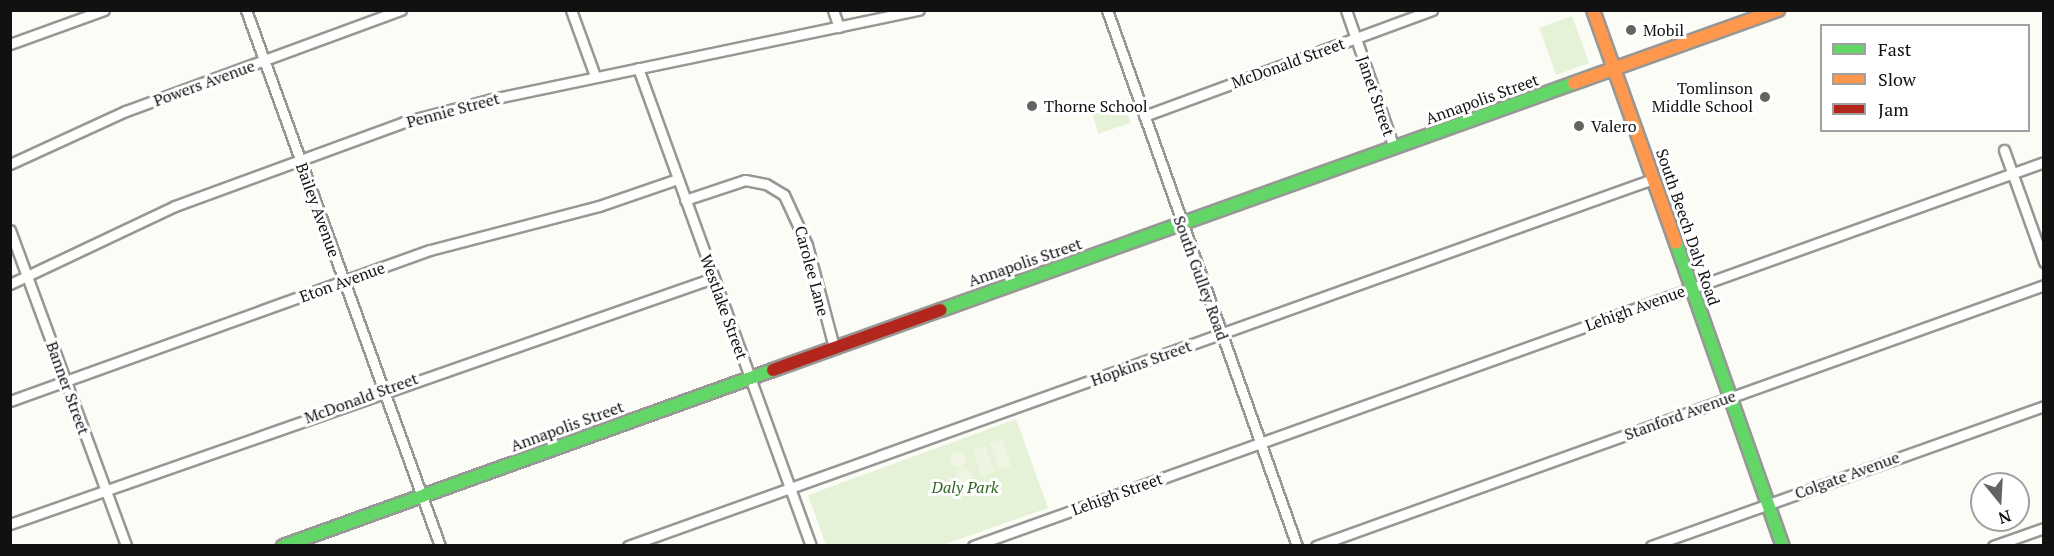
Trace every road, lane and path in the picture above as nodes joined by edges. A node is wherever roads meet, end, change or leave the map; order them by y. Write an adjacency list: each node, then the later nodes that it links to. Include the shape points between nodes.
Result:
1 (104, 10): 14 (street)
2 (246, 10): 15 (street, Bailey Avenue)
3 (400, 10): 15 (street, Powers Avenue)
4 (571, 10): 18 (street)
5 (833, 10): 12 (street)
6 (919, 10): 12 (street, Pennie Street)
7 (1107, 10): 19 (street, South Gulley Road)
8 (1346, 10): 13 (street, Janet Street)
9 (1432, 10): 13 (street, McDonald Street)
10 (1593, 10): 17 (street, South Beech Daly Road)
11 (1778, 10): 17 (street, Annapolis Street)
12 (839, 27): 16 (street, Pennie Street)
13 (1356, 38): 19 (street, McDonald Street); 20 (street, Janet Street)
14 (10, 44)
15 (265, 61): 22 (street, Bailey Avenue); 24 (street, Powers Avenue, via 126,111)
16 (638, 68): 18 (street, Pennie Street); 26 (street, Westlake Street)
17 (1614, 69): 20 (street, Annapolis Street); 27 (street, South Beech Daly Road)
18 (595, 76): 22 (street, Pennie Street, via 404,122)
19 (1144, 116): 29 (street, South Gulley Road)
20 (1394, 148): 29 (street, Annapolis Street)
21 (2004, 150): 25 (street)
22 (300, 158): 32 (street, Pennie Street, via 174,206); 34 (street, Bailey Avenue)
23 (2043, 162): 25 (street, Lehigh Avenue)
24 (10, 164)
25 (2012, 173): 31 (street); 37 (street, Lehigh Avenue)
26 (678, 179): 28 (street, Westlake Street); 34 (street, Eton Avenue, via 599,206 454,242)
27 (1653, 179): 37 (street, South Beech Daly Road); 38 (street, Hopkins Street)
28 (685, 200): 33 (street, Westlake Street); 39 (street, Carolee Lane, via 745,180 766,184 784,195 807,245)
29 (1182, 224): 38 (street, South Gulley Road); 39 (street, Annapolis Street)
30 (10, 230): 32 (street, Banner Street)
31 (2043, 262)
32 (27, 276): 35 (street, Pennie Street); 41 (street, Banner Street)
33 (713, 278): 40 (street, Westlake Street); 42 (street, McDonald Street)
34 (344, 282): 41 (street, Eton Avenue); 42 (street, Bailey Avenue)
35 (10, 284)
36 (2043, 285): 43 (street, Stanford Avenue)
37 (1691, 288): 43 (street, South Beech Daly Road); 46 (street, Lehigh Avenue)
38 (1221, 334): 46 (street, South Gulley Road); 47 (street, Hopkins Street)
39 (834, 347): 40 (street, Annapolis Street)
40 (750, 377): 47 (street, Westlake Street); 49 (street, Annapolis Street)
41 (66, 381): 44 (street, Eton Avenue); 48 (street, Banner Street)
42 (384, 390): 48 (street, McDonald Street); 49 (street, Bailey Avenue)
43 (1730, 396): 50 (street, South Beech Daly Road); 60 (street, Stanford Avenue)
44 (10, 401)
45 (2043, 406): 50 (street, Colgate Avenue)
46 (1260, 443): 58 (street, Lehigh Street); 59 (street, South Gulley Road)
47 (790, 488): 56 (street, Hopkins Street); 57 (street, Westlake Street)
48 (105, 490): 51 (street, McDonald Street); 53 (street, Banner Street)
49 (421, 496): 54 (street, Annapolis Street); 55 (street, Bailey Avenue)
50 (1768, 503): 61 (street, Colgate Avenue); 62 (street)
51 (10, 524)
52 (2043, 528): 63 (street)
53 (126, 546)
54 (283, 546)
55 (440, 546)
56 (628, 546)
57 (811, 546)
58 (973, 546)
59 (1297, 546)
60 (1316, 546)
61 (1652, 546)
62 (1783, 546)
63 (1993, 546)

